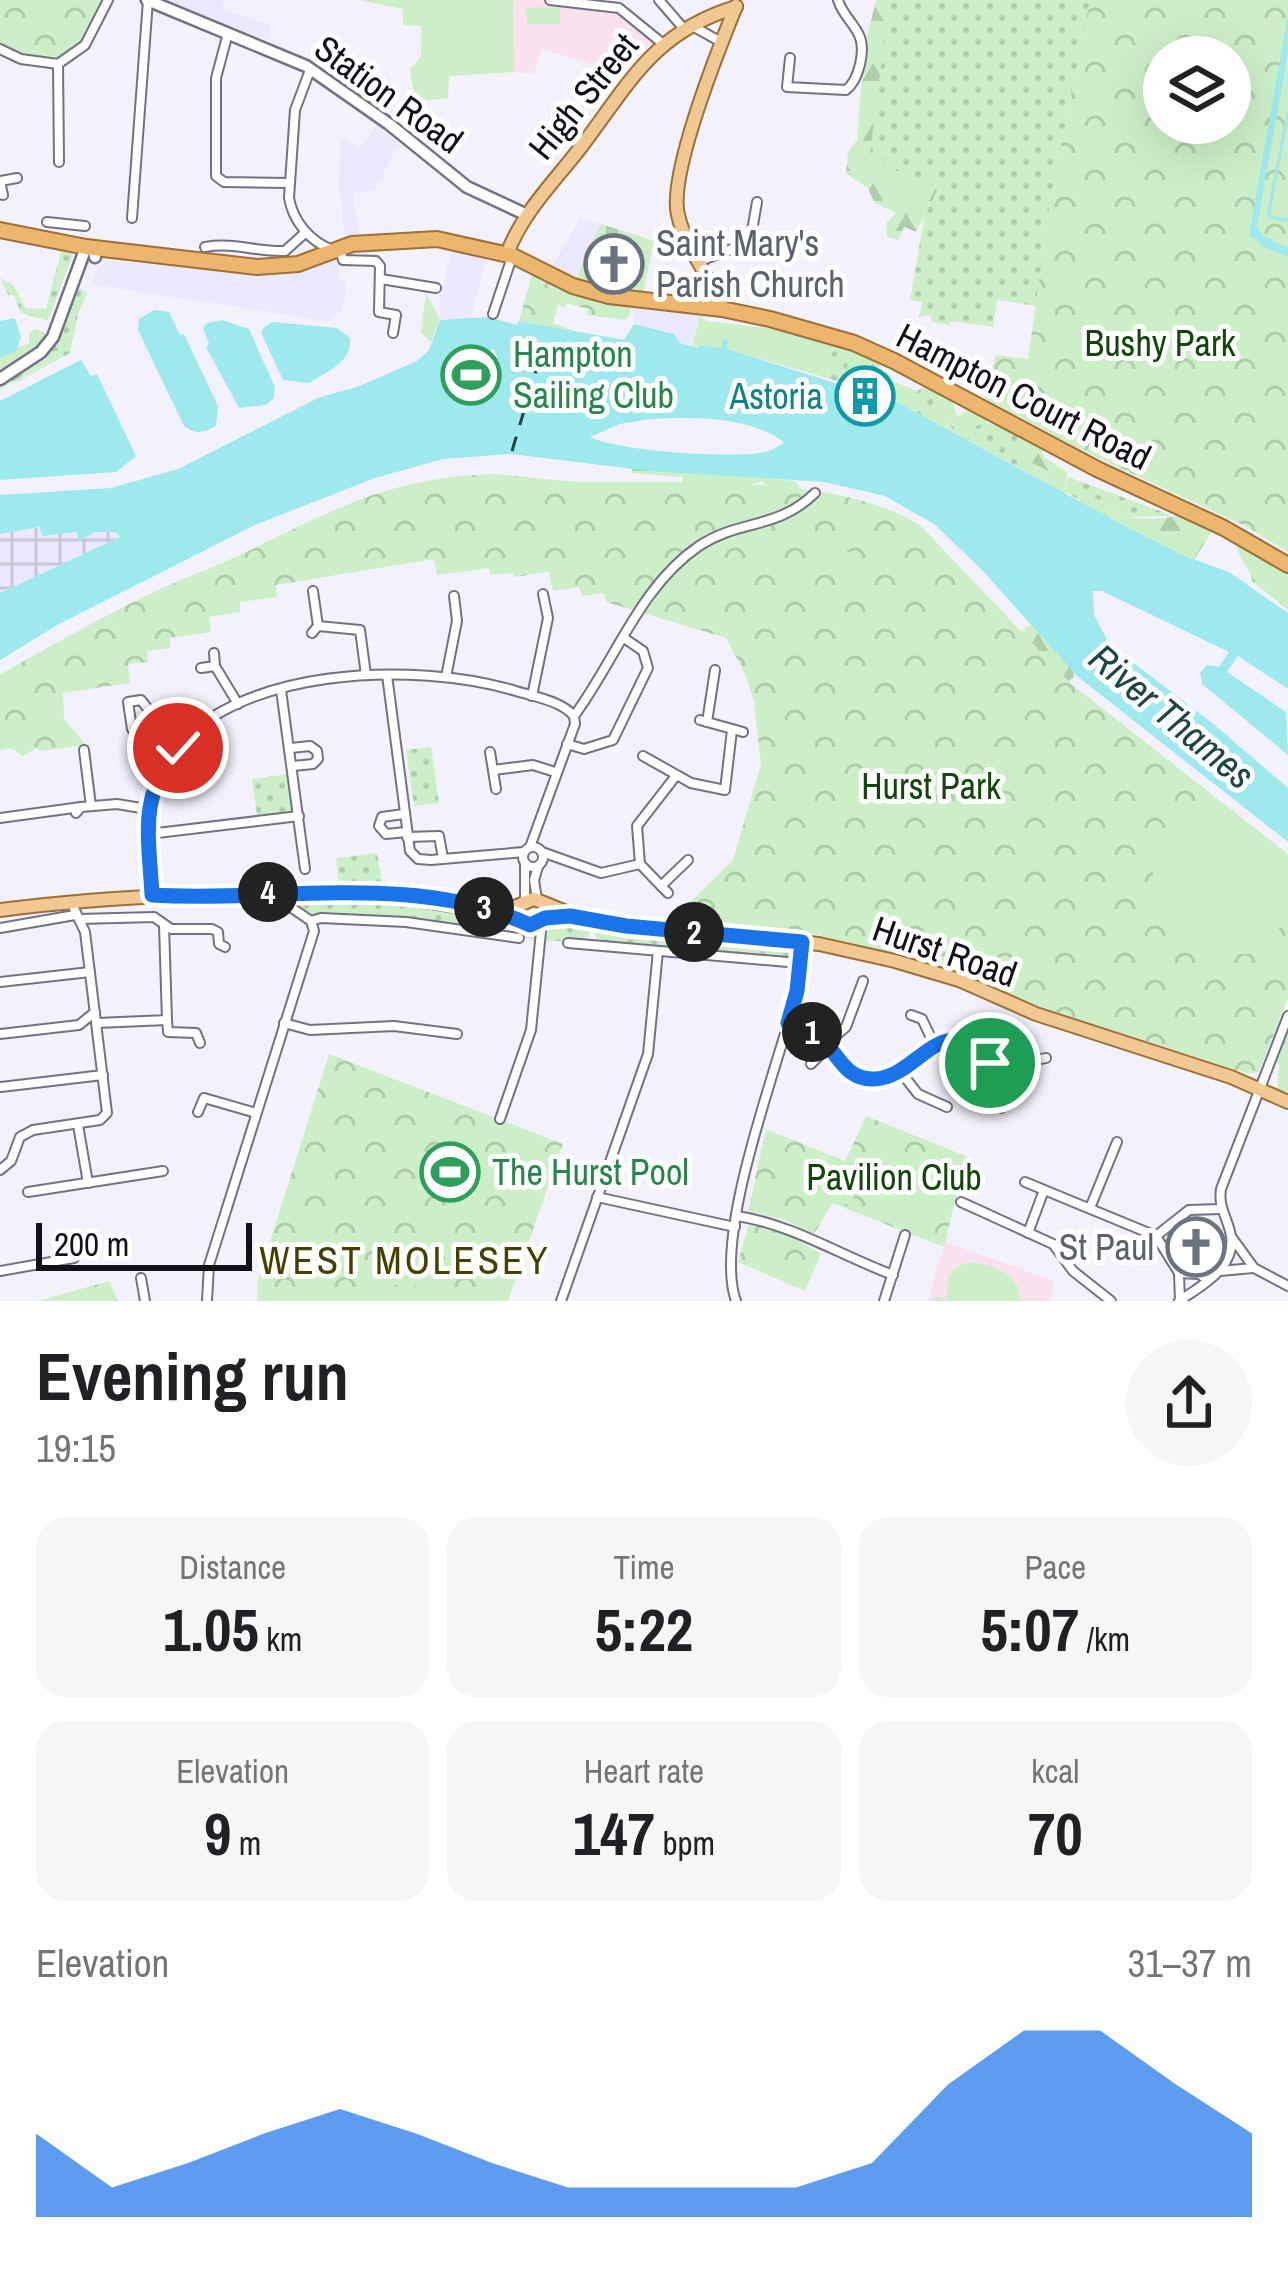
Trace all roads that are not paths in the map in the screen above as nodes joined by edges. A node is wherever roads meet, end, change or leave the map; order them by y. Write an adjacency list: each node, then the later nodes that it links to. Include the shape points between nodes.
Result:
1 (108, 0): 13 (street, via 85,45)
2 (550, 0): 9 (street, via 620,8)
3 (659, 0): 7 (street)
4 (838, 0): 12 (street, via 861,38 858,76 846,90 788,87)
5 (152, 1): 8 (street, Station Road); 22 (street)
6 (738, 3): 7 (main road, High Street); 10 (main road)
7 (688, 28): 9 (main road, High Street); 10 (street)
8 (229, 33): 14 (street, Station Road); 18 (street, via 216,77 216,176)
9 (662, 43): 21 (main road, High Street)
10 (723, 44): 33 (main road, via 676,194)
11 (0, 49): 13 (street)
12 (790, 58)
13 (58, 64): 15 (street)
14 (310, 70): 18 (street, via 296,110); 21 (street, Station Road, via 467,187)
15 (59, 162)
16 (17, 178): 17 (street)
17 (0, 181): 19 (street)
18 (288, 183): 27 (street, via 291,211)
19 (3, 195)
20 (757, 202): 33 (street, via 750,242)
21 (527, 215): 32 (main road, High Street)
22 (132, 218)
23 (47, 221): 24 (street)
24 (67, 226): 25 (street); 28 (street)
25 (85, 226)
26 (0, 230): 28 (highway, Hampton Court Road)
27 (306, 232): 29 (street, via 285,251); 30 (street)
28 (68, 245): 31 (highway, Hampton Court Road)
29 (205, 247)
30 (337, 249): 31 (highway, Hampton Court Road, via 298,264 257,267); 32 (highway, Hampton Court Road, via 420,238); 34 (street, via 344,260 376,261)
31 (96, 252): 39 (street, via 79,268 48,345)
32 (510, 255): 36 (highway, Hampton Court Road, via 597,293); 37 (street)
33 (700, 261): 36 (main road)
34 (381, 279): 35 (street); 38 (street, via 379,312 395,315)
35 (436, 288)
36 (722, 309): 41 (highway, Hampton Court Road, via 867,349)
37 (493, 314)
38 (393, 333)
39 (0, 379)
40 (815, 494): 47 (street, via 788,516 699,546 661,580)
41 (1288, 565)
42 (313, 591): 52 (street, via 315,629 364,627)
43 (454, 596): 45 (street)
44 (540, 601): 56 (street, via 548,618)
45 (455, 608): 46 (street); 54 (street)
46 (442, 610)
47 (624, 638): 58 (street); 60 (street, via 643,650 648,668 620,731 589,749)
48 (214, 653): 49 (street)
49 (215, 666): 50 (street); 57 (street)
50 (200, 668)
51 (715, 670): 69 (street, via 704,721 737,731 729,791)
52 (366, 675): 53 (street); 55 (street)
53 (387, 675): 54 (street); 73 (street)
54 (446, 677): 56 (street)
55 (281, 690): 57 (street); 62 (street)
56 (532, 696): 58 (street)
57 (238, 704): 61 (street, via 203,721)
58 (574, 716): 60 (street)
59 (158, 727): 59 (street, via 137,734 128,702 141,700); 61 (street)
60 (567, 744): 68 (street)
61 (178, 748): 71 (street)
62 (291, 748): 66 (street); 66 (street, via 310,746 318,758)
63 (84, 750): 72 (street)
64 (490, 752): 67 (street)
65 (643, 756): 69 (street)
66 (293, 766): 74 (street)
67 (493, 770): 68 (street, via 533,765); 70 (street)
68 (555, 772): 78 (street)
69 (675, 776): 83 (street, via 637,826)
70 (496, 789)
71 (147, 808): 72 (street); 76 (street)
72 (83, 809): 75 (street)
73 (404, 814): 77 (street); 77 (street, via 382,817 379,826)
74 (299, 816): 76 (street); 84 (street)
75 (0, 818)
76 (149, 834): 86 (street)
77 (406, 834): 79 (street, via 418,859); 79 (street, via 439,836)
78 (530, 854): 79 (street); 81 (street); 82 (street); 82 (street); 89 (street)
79 (443, 858)
80 (688, 860): 83 (street, via 665,890)
81 (564, 862): 82 (street); 83 (street, via 613,874)
82 (540, 864): 89 (street)
83 (640, 864)
84 (305, 869)
85 (281, 892): 86 (main road, Hurst Road); 89 (main road, Hurst Road, via 370,893); 90 (street)
86 (152, 895): 88 (main road, Hurst Road)
87 (0, 910): 88 (main road, Hurst Road)
88 (75, 912): 91 (street, via 154,917); 92 (street); 99 (street)
89 (534, 912): 94 (main road, Hurst Road); 130 (street, via 531,1030)
90 (311, 921): 93 (street, via 392,920); 106 (street)
91 (164, 925): 96 (street, via 212,929); 105 (street)
92 (0, 928)
93 (518, 938)
94 (802, 942): 98 (street); 122 (main road, Hurst Road, via 938,973)
95 (568, 943): 97 (street)
96 (225, 946)
97 (658, 951): 98 (street); 139 (street, via 648,1054)
98 (800, 963): 107 (street)
99 (90, 972): 101 (street); 102 (street)
100 (863, 981): 115 (street, via 846,1027)
101 (0, 982)
102 (95, 1012): 108 (street); 109 (street)
103 (911, 1016): 114 (street, via 922,1019)
104 (1288, 1016): 122 (street)
105 (166, 1020): 108 (street); 113 (street, via 167,1032 196,1034)
106 (284, 1023): 111 (street); 129 (street)
107 (788, 1023): 115 (street); 143 (street)
108 (97, 1024): 112 (street)
109 (79, 1025): 110 (street); 112 (street)
110 (0, 1034)
111 (457, 1034)
112 (98, 1036): 120 (street)
113 (200, 1043)
114 (934, 1044): 117 (street, via 967,1044); 119 (street)
115 (827, 1046): 118 (street); 119 (street, via 864,1078)
116 (1046, 1058): 117 (street)
117 (990, 1063): 125 (street)
118 (811, 1064)
119 (900, 1071): 126 (street, via 918,1094)
120 (103, 1075): 121 (street); 131 (street, via 107,1114)
121 (1, 1087)
122 (1260, 1088): 124 (main road, Hurst Road); 142 (street, via 1221,1189)
123 (979, 1099): 125 (street)
124 (1288, 1102)
125 (990, 1103): 127 (street)
126 (947, 1107)
127 (1001, 1108)
128 (198, 1112): 129 (street, via 205,1098)
129 (256, 1113): 158 (street, via 209,1265)
130 (500, 1119)
131 (78, 1125): 133 (street, via 20,1137); 136 (street)
132 (1117, 1142): 141 (street)
133 (0, 1169)
134 (163, 1171): 136 (street)
135 (1025, 1182): 137 (street)
136 (88, 1183): 138 (street)
137 (1044, 1190): 141 (street); 144 (street)
138 (28, 1192)
139 (597, 1197): 143 (street); 159 (street)
140 (966, 1208): 144 (street)
141 (1090, 1208): 146 (street)
142 (1221, 1209): 146 (street, via 1185,1212); 147 (street)
143 (736, 1222): 153 (street, via 777,1223); 160 (street, via 729,1269)
144 (1028, 1233): 162 (street, via 1053,1244)
145 (905, 1235): 153 (street)
146 (1156, 1236): 152 (street)
147 (1232, 1238): 149 (street); 151 (street)
148 (74, 1258): 150 (street)
149 (1254, 1268): 151 (street); 156 (street)
150 (0, 1270)
151 (1220, 1271): 155 (street)
152 (1179, 1273): 155 (street); 163 (street)
153 (892, 1276): 161 (street)
154 (141, 1278): 157 (street)
155 (1208, 1280): 163 (street)
156 (1288, 1286)
157 (145, 1301)
158 (207, 1301)
159 (560, 1301)
160 (736, 1301)
161 (884, 1301)
162 (1111, 1301)
163 (1179, 1301)

